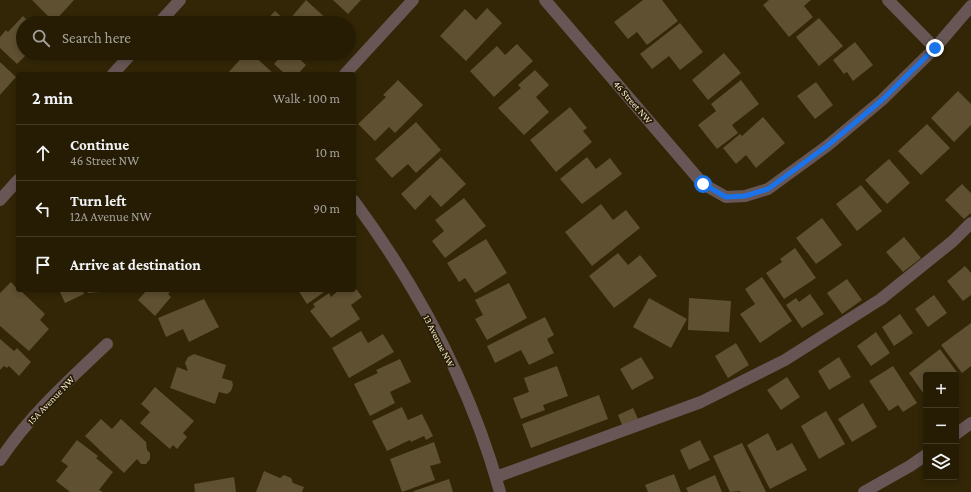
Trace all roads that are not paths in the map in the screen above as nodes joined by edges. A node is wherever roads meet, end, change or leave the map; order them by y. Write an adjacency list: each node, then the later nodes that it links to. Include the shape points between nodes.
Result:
1 (180, 0): 6 (street)
2 (413, 0): 10 (street)
3 (545, 0): 7 (street, 46 Street NW, via 703,184 726,197 745,196 768,189 827,146 882,100)
4 (888, 0): 7 (street)
5 (971, 6): 7 (street)
6 (165, 16)
7 (935, 48)
8 (126, 60): 9 (street)
9 (115, 72)
10 (347, 72)
11 (16, 182): 12 (street)
12 (0, 200)
13 (356, 204): 20 (street, 13 Avenue NW, via 405,276 445,349 473,410)
14 (971, 223): 20 (street, via 953,241 881,299 785,360 700,402)
15 (107, 344): 19 (street, 15A Avenue NW, via 27,423)
16 (969, 425): 17 (street)
17 (959, 432)
18 (923, 457): 22 (street)
19 (0, 460)
20 (496, 477): 21 (street, 13 Avenue NW)
21 (500, 492)
22 (864, 492)

